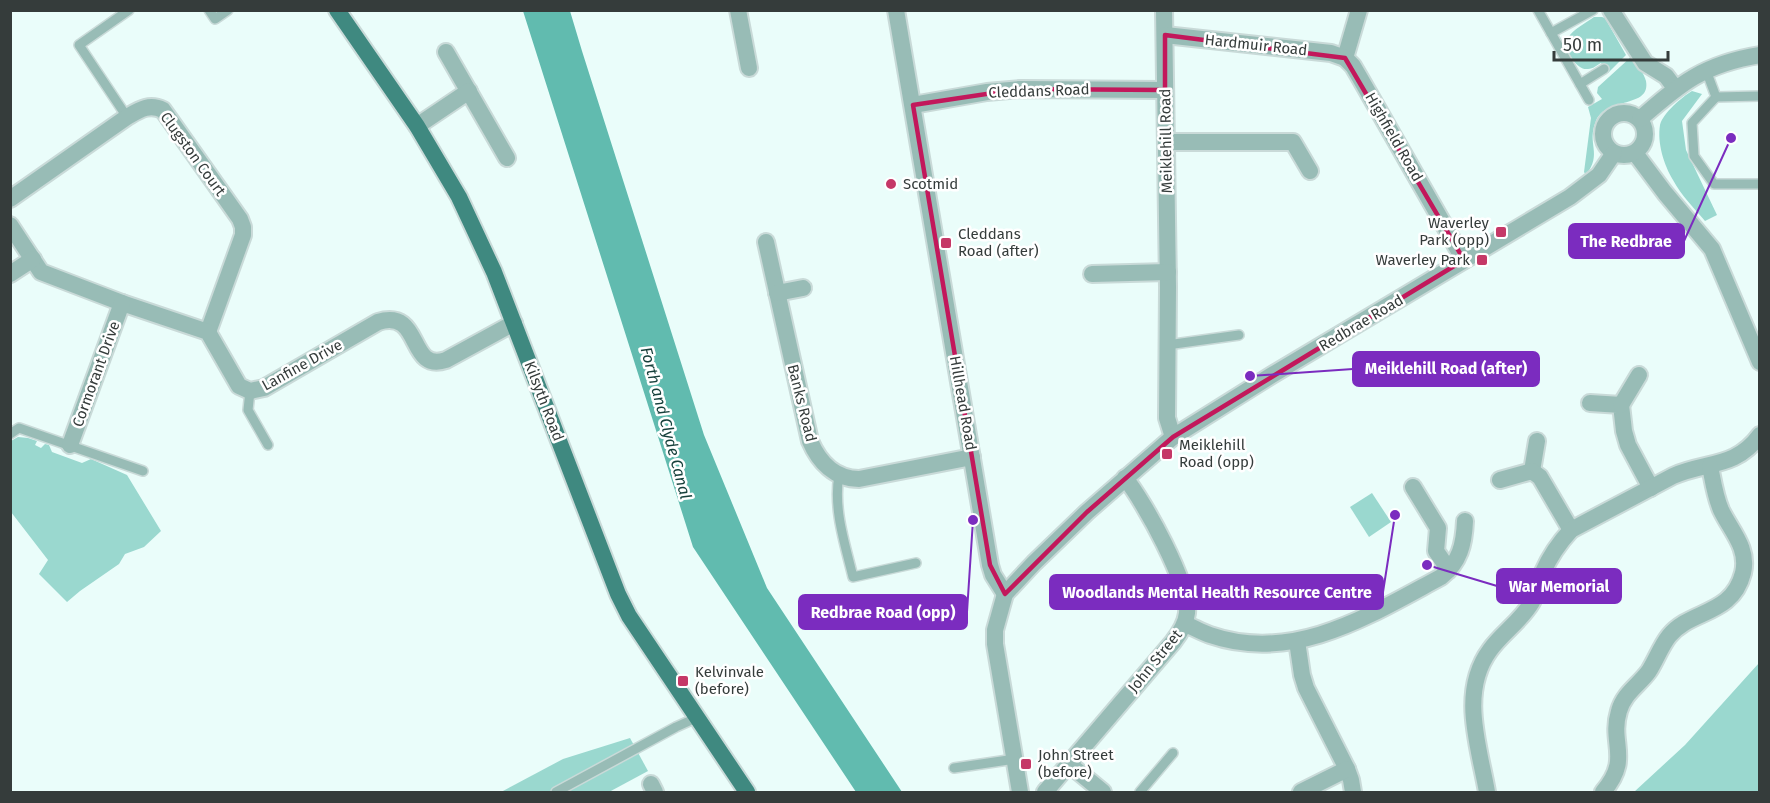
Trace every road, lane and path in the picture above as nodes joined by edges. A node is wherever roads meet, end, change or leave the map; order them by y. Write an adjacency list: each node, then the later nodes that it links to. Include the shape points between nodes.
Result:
1 (129, 10): 28 (lane, via 79,45)
2 (209, 10): 3 (lane, via 215,20)
3 (228, 10)
4 (337, 10): 30 (main road, Kilsyth Road)
5 (738, 10): 17 (street)
6 (896, 10): 27 (street, Hillhead Road)
7 (1164, 10): 13 (street, Meiklehill Road)
8 (1359, 10): 16 (street)
9 (1538, 10): 12 (lane)
10 (1593, 10): 12 (lane)
11 (1611, 10): 21 (street, via 1645,63 1666,76)
12 (1551, 33): 20 (lane)
13 (1165, 35): 16 (street, Hardmuir Road, via 1331,53); 23 (street, Meiklehill Road)
14 (446, 52): 22 (street)
15 (1760, 55): 19 (street)
16 (1345, 58): 41 (street, Highfield Road)
17 (749, 68)
18 (1604, 69): 20 (lane)
19 (1706, 70): 21 (street); 25 (lane)
20 (1580, 84): 26 (lane)
21 (1675, 88): 29 (street)
22 (469, 90): 30 (street); 34 (street)
23 (1165, 90): 27 (street, Cleddans Road, via 1020,89); 31 (street, Meiklehill Road)
24 (1760, 96): 25 (lane)
25 (1716, 97): 36 (lane, via 1692,123 1694,156 1714,184)
26 (1589, 100)
27 (913, 105): 63 (street, Hillhead Road)
28 (127, 117): 37 (street, Clugston Court); 49 (street, Clugston Court, via 145,107 163,110 240,219 243,235)
29 (1640, 119): 32 (street, via 1622,113 1604,126 1604,141); 33 (street, via 1645,141)
30 (417, 126): 48 (main road, Kilsyth Road, via 459,197)
31 (1166, 141): 35 (street, via 1293,142); 42 (street, Meiklehill Road)
32 (1614, 153): 33 (street); 41 (street, Redbrae Road, via 1599,175 1570,198)
33 (1635, 153): 52 (street, via 1712,249)
34 (507, 158)
35 (1310, 171)
36 (1760, 184)
37 (10, 199)
38 (10, 225): 40 (street)
39 (766, 242): 46 (street, Banks Road)
40 (33, 259): 43 (street); 47 (street, via 41,272)
41 (1464, 260): 59 (street, Redbrae Road)
42 (1168, 272): 44 (street); 51 (street, Meiklehill Road)
43 (10, 274)
44 (1092, 274)
45 (803, 288): 46 (street)
46 (777, 293): 67 (street, Banks Road, via 810,441 818,456)
47 (122, 303): 49 (street); 61 (street, Cormorant Drive)
48 (514, 323): 54 (street, Lanfine Drive, via 446,360 435,362 422,355 402,322 384,320 264,388); 79 (main road, Kilsyth Road, via 618,594)
49 (208, 332): 54 (street, Lanfine Drive, via 239,386)
50 (1239, 335): 51 (lane)
51 (1167, 345): 59 (street, Meiklehill Road, via 1167,418)
52 (1760, 362)
53 (1639, 375): 56 (street)
54 (250, 391): 62 (lane, via 248,410)
55 (1590, 403): 56 (street)
56 (1621, 405): 71 (street, via 1628,445)
57 (10, 434): 61 (lane, via 19,428)
58 (1760, 435): 64 (street, via 1734,458)
59 (1173, 436): 68 (street, Redbrae Road)
60 (1537, 441): 66 (street)
61 (70, 445): 65 (lane)
62 (268, 445)
63 (972, 457): 67 (street, via 859,479); 76 (street, Hillhead Road, via 990,565)
64 (1710, 466): 71 (street, via 1689,469); 94 (street, via 1717,499 1742,548 1743,573 1730,597 1668,636 1648,672 1624,698 1617,717 1617,770)
65 (143, 471)
66 (1532, 471): 69 (street); 73 (street, via 1540,477)
67 (838, 475): 74 (lane, via 838,508 853,577)
68 (1125, 478): 76 (street, Redbrae Road, via 1041,555); 77 (street, John Street, via 1182,582 1187,604)
69 (1500, 480)
70 (1413, 487): 75 (street, via 1438,528 1436,551)
71 (1652, 488): 73 (street)
72 (1465, 521): 75 (street, via 1461,552)
73 (1571, 530): 93 (street, via 1552,553 1532,601 1494,644 1478,672 1472,701)
74 (916, 563)
75 (1449, 570): 78 (street, via 1365,617)
76 (1005, 594): 81 (street, via 995,644)
77 (1185, 624): 78 (street, via 1236,641); 82 (street, John Street)
78 (1297, 641): 84 (street, via 1306,688)
79 (696, 718): 85 (lane); 86 (main road, Kilsyth Road)
80 (1173, 753): 90 (lane)
81 (1015, 759): 83 (lane); 87 (street)
82 (1069, 764): 88 (street, John Street); 89 (street)
83 (954, 768)
84 (1347, 769): 91 (street); 92 (street)
85 (556, 792)
86 (747, 792)
87 (1020, 792)
88 (1045, 792)
89 (1103, 792)
90 (1140, 792)
91 (1301, 792)
92 (1353, 792)
93 (1487, 792)
94 (1603, 792)

